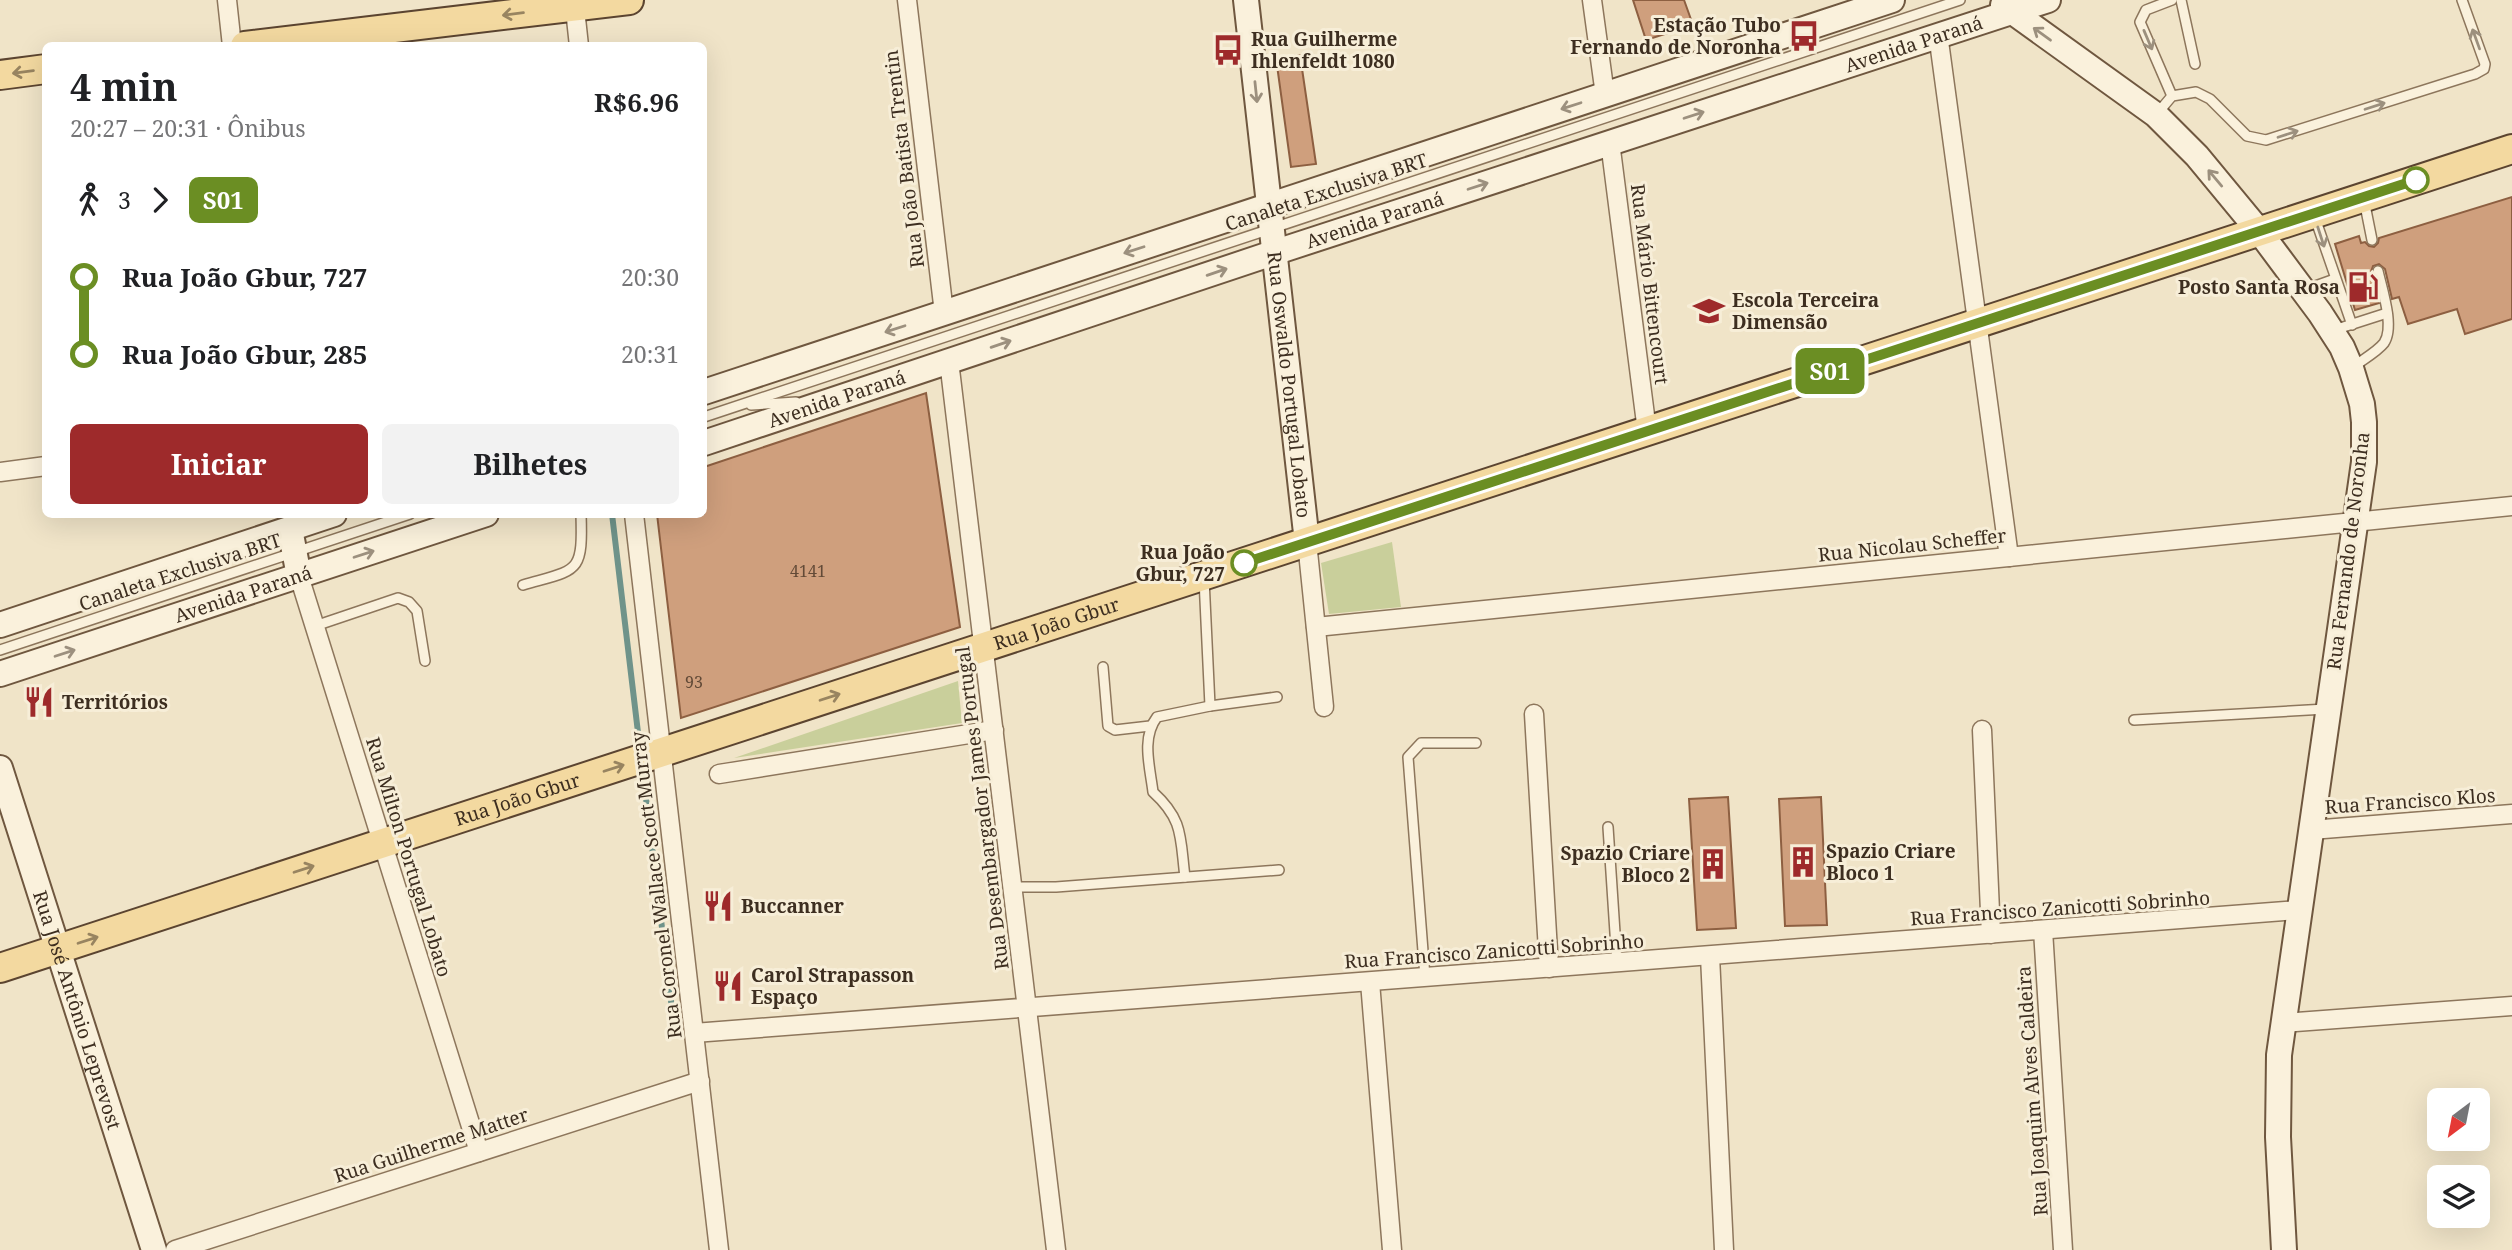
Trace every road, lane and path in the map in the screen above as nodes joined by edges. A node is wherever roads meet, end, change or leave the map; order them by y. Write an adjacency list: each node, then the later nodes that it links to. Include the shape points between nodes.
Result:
1 (227, 0): 15 (street)
2 (629, 0): 12 (main road)
3 (907, 0): 35 (street, Rua João Batista Trentin)
4 (1246, 0): 27 (street, Rua Oswaldo Portugal Lobato, one-way to 27)
5 (1592, 0): 21 (street)
6 (1892, 0): 21 (street, Avenida Paraná)
7 (1960, 0): 27 (lane, Canaleta Exclusiva BRT)
8 (2048, 0): 13 (street, Avenida Paraná)
9 (2172, 0): 22 (lane, one-way to 22, via 2146,10 2140,22)
10 (2181, 0): 18 (lane)
11 (2462, 0): 22 (lane, one-way to 11, via 2196,92 2210,99 2247,136 2266,141 2475,74 2485,64)
12 (574, 3): 16 (main road, one-way to 16); 17 (street)
13 (2004, 6): 14 (street, Avenida Paraná); 22 (street, Rua Fernando de Noronha, one-way to 13)
14 (1938, 34): 23 (street, Avenida Paraná, one-way to 14); 37 (street)
15 (232, 42)
16 (276, 42)
17 (579, 42)
18 (2195, 64)
19 (42, 70): 20 (main road, one-way to 20)
20 (0, 75)
21 (1605, 95): 27 (street, Avenida Paraná, one-way to 27)
22 (2164, 106): 28 (street, Rua Fernando de Noronha, one-way to 22, via 2197,156)
23 (1610, 142): 27 (street, Avenida Paraná, one-way to 23); 45 (street, Rua Mário Bittencourt)
24 (2512, 149): 25 (main road, Rua João Gbur)
25 (2363, 197): 26 (main road, Rua João Gbur); 29 (lane)
26 (2313, 214): 28 (main road, Rua João Gbur); 31 (lane, one-way to 31)
27 (1271, 229): 35 (street, Avenida Paraná, one-way to 35); 39 (street, Avenida Paraná, one-way to 27); 43 (lane, Canaleta Exclusiva BRT); 56 (street, Rua Oswaldo Portugal Lobato)
28 (2259, 231): 34 (street, Rua Fernando de Noronha); 37 (main road, Rua João Gbur)
29 (2372, 240)
30 (2338, 256): 31 (lane)
31 (2328, 260): 33 (lane)
32 (2378, 271): 36 (lane)
33 (2335, 279): 34 (lane); 38 (lane)
34 (2304, 290): 38 (street, Rua Fernando de Noronha)
35 (944, 313): 41 (street, Avenida Paraná, one-way to 41)
36 (2387, 313): 38 (lane); 40 (lane, via 2388,333 2383,344)
37 (1978, 323): 45 (main road, Rua João Gbur); 58 (street)
38 (2342, 328): 40 (street, Rua Fernando de Noronha)
39 (950, 361): 42 (street, Avenida Paraná); 64 (street, Rua Desembargador James Portugal)
40 (2351, 368): 55 (street, Rua Fernando de Noronha, via 2362,404 2365,442)
41 (707, 391)
42 (837, 399): 43 (lane); 46 (street, Avenida Paraná)
43 (739, 405): 44 (lane, Canaleta Exclusiva BRT)
44 (707, 416)
45 (1647, 431): 56 (main road, Rua João Gbur)
46 (707, 442)
47 (42, 467): 48 (street)
48 (0, 472)
49 (2512, 506): 55 (street, Rua Nicolau Scheffer)
50 (328, 518): 57 (street, Avenida Paraná)
51 (394, 518): 57 (lane, Canaleta Exclusiva BRT)
52 (459, 518): 57 (street, Avenida Paraná, one-way to 52)
53 (581, 518): 60 (lane, via 582,551 577,564 568,572)
54 (634, 518): 79 (street, Rua Coronel Wallace Scott Murray)
55 (2356, 522): 58 (street, Rua Nicolau Scheffer); 72 (street, Rua Fernando de Noronha)
56 (1307, 542): 59 (main road, Rua João Gbur); 63 (street, Rua Oswaldo Portugal Lobato)
57 (293, 543): 61 (street, Avenida Paraná); 62 (street, Rua Milton Portugal Lobato); 65 (lane, Canaleta Exclusiva BRT); 68 (street, Avenida Paraná, one-way to 57)
58 (2009, 557): 63 (street, Rua Nicolau Scheffer)
59 (1204, 575): 64 (main road, Rua João Gbur); 70 (lane)
60 (523, 585)
61 (0, 625)
62 (315, 626): 66 (lane, via 398,598 417,611); 85 (street, Rua Milton Portugal Lobato)
63 (1316, 627): 71 (street, Rua Oswaldo Portugal Lobato)
64 (984, 647): 76 (street, Rua Desembargador James Portugal); 79 (main road, Rua João Gbur, one-way to 64)
65 (0, 650)
66 (425, 661)
67 (1103, 667): 75 (lane, via 1108,726 1115,730)
68 (0, 674)
69 (1277, 697): 70 (lane)
70 (1210, 706): 75 (lane, via 1157,717)
71 (1324, 707)
72 (2328, 709): 74 (lane); 84 (street, Rua Fernando de Noronha)
73 (1534, 715): 96 (street)
74 (2134, 720)
75 (1150, 726): 87 (lane, via 1147,741 1153,792 1168,805 1179,825)
76 (993, 730): 81 (street); 88 (street, Rua Desembargador James Portugal)
77 (1982, 730): 91 (street)
78 (1476, 743): 97 (lane, via 1421,743 1408,757)
79 (662, 752): 85 (main road, Rua João Gbur, one-way to 79); 102 (street, Rua Coronel Wallace Scott Murray)
80 (0, 768): 92 (street, Rua José Antônio Leprevost)
81 (719, 774)
82 (2512, 814): 84 (street, Rua Francisco Klos)
83 (1608, 827): 94 (lane)
84 (2311, 830): 89 (street, Rua Fernando de Noronha)
85 (383, 843): 92 (main road, Rua João Gbur, one-way to 85); 104 (street, Rua Milton Portugal Lobato)
86 (1279, 870): 87 (lane)
87 (1185, 877): 88 (lane)
88 (1013, 887): 100 (street, Rua Desembargador James Portugal)
89 (2298, 911): 90 (street, Rua Francisco Zanicotti Sobrinho); 101 (street, Rua Fernando de Noronha)
90 (2043, 930): 91 (street, Rua Francisco Zanicotti Sobrinho); 111 (street, Rua Joaquim Alves Caldeira)
91 (1991, 934): 93 (street, Rua Francisco Zanicotti Sobrinho)
92 (58, 950): 95 (main road, Rua João Gbur); 105 (street, Rua José Antônio Leprevost)
93 (1710, 956): 94 (street, Rua Francisco Zanicotti Sobrinho); 110 (street)
94 (1616, 962): 96 (street, Rua Francisco Zanicotti Sobrinho)
95 (0, 968)
96 (1549, 968): 97 (street, Rua Francisco Zanicotti Sobrinho)
97 (1424, 977): 98 (street, Rua Francisco Zanicotti Sobrinho)
98 (1370, 982): 100 (street, Rua Francisco Zanicotti Sobrinho); 109 (street)
99 (2512, 1006): 101 (street)
100 (1027, 1008): 102 (street, Rua Francisco Zanicotti Sobrinho); 108 (street, Rua Desembargador James Portugal)
101 (2282, 1023): 112 (street, Rua Fernando de Noronha, via 2277,1096)
102 (694, 1033): 103 (street, Rua Coronel Wallace Scott Murray)
103 (700, 1081): 104 (street, Rua Guilherme Matter); 107 (street, Rua Coronel Wallace Scott Murray)
104 (479, 1152): 106 (street, Rua Guilherme Matter)
105 (155, 1250)
106 (175, 1250)
107 (719, 1250)
108 (1056, 1250)
109 (1392, 1250)
110 (1724, 1250)
111 (2063, 1250)
112 (2284, 1250)

